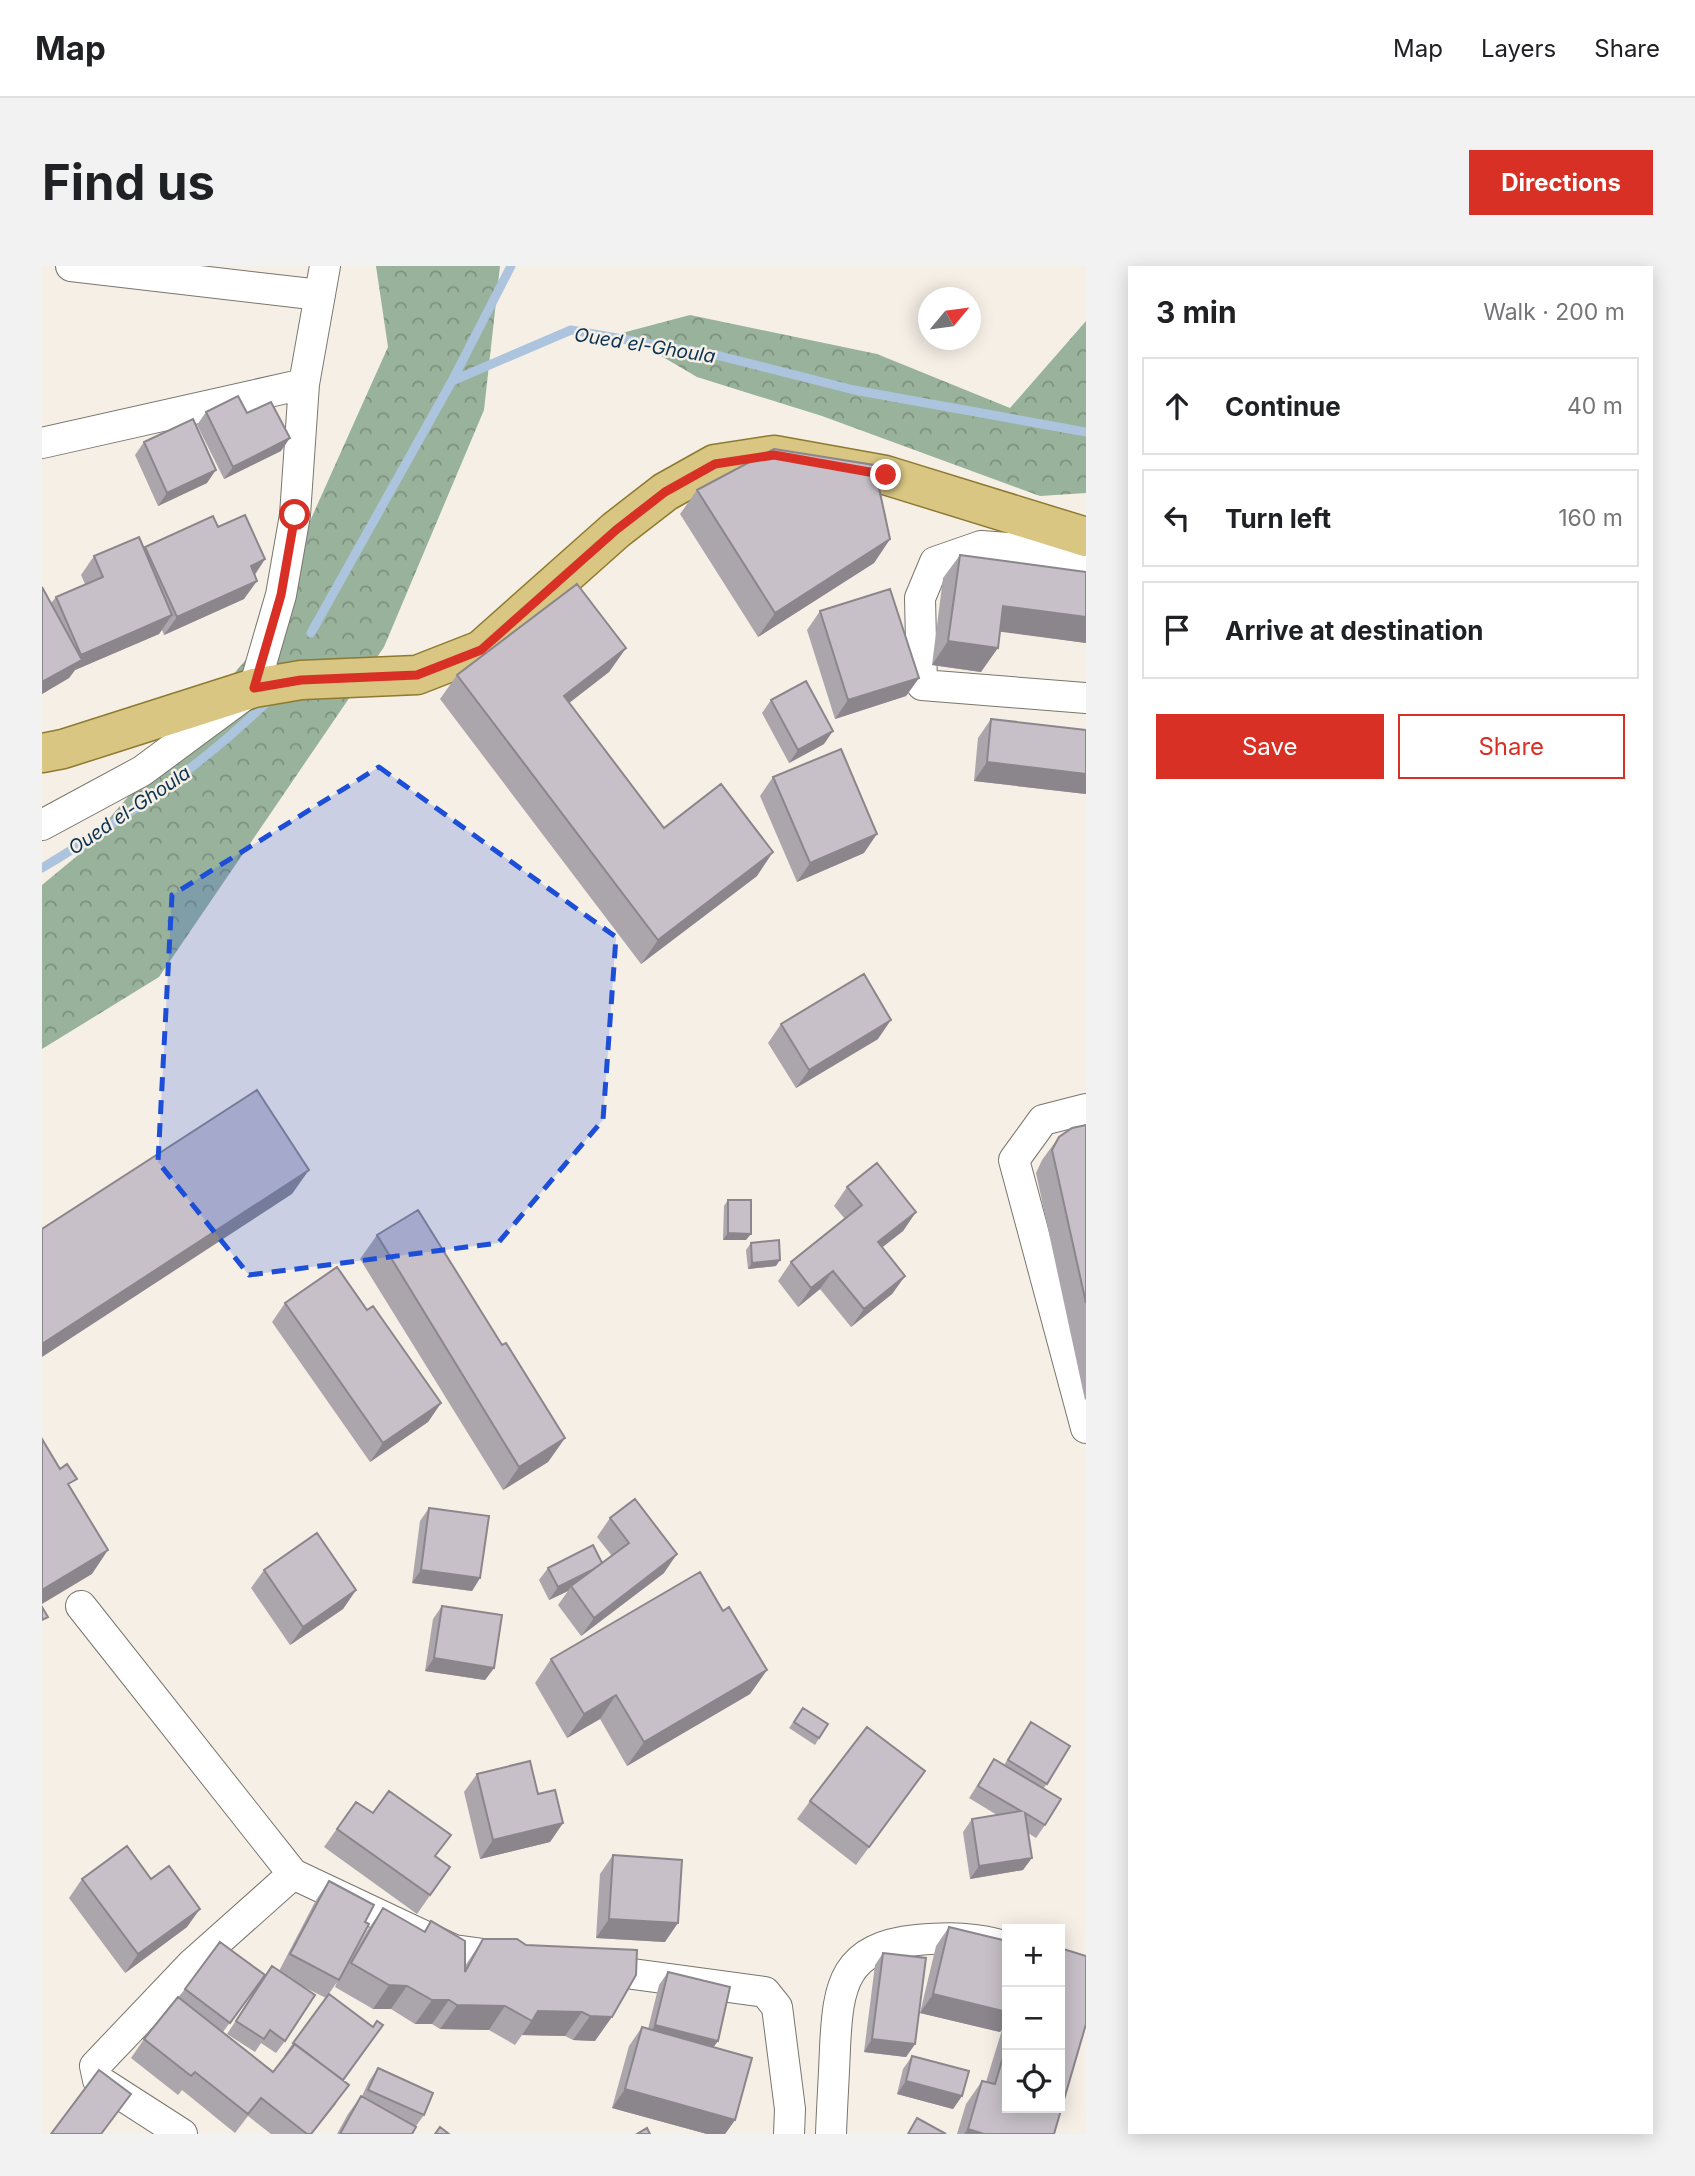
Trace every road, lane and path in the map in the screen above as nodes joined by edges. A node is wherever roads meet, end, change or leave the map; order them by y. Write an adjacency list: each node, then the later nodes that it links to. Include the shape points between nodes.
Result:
1 (71, 266): 2 (street)
2 (323, 280): 3 (street)
3 (304, 384): 4 (street); 7 (street, via 295,515 281,595)
4 (42, 443)
5 (1086, 537): 7 (main road, via 886,475 774,455 715,464 665,492 616,530 481,650 417,675 301,680)
6 (1086, 562): 8 (street, via 1046,551 981,545 935,562 920,597 922,685)
7 (254, 688): 9 (main road); 10 (street, via 142,771)
8 (1086, 698)
9 (42, 753)
10 (42, 825)
11 (1086, 1110): 12 (street, via 1043,1120 1014,1160)
12 (1086, 1428)
13 (80, 1606): 14 (street)
14 (293, 1874): 16 (street, via 454,1950); 18 (street, via 191,1965 95,2066 99,2080)
15 (1002, 1946): 20 (street, via 950,1937 911,1940 876,1948 852,1967 836,2009)
16 (534, 1961)
17 (575, 1966): 19 (street, via 765,1992 778,2007)
18 (182, 2134)
19 (789, 2134)
20 (831, 2134)

